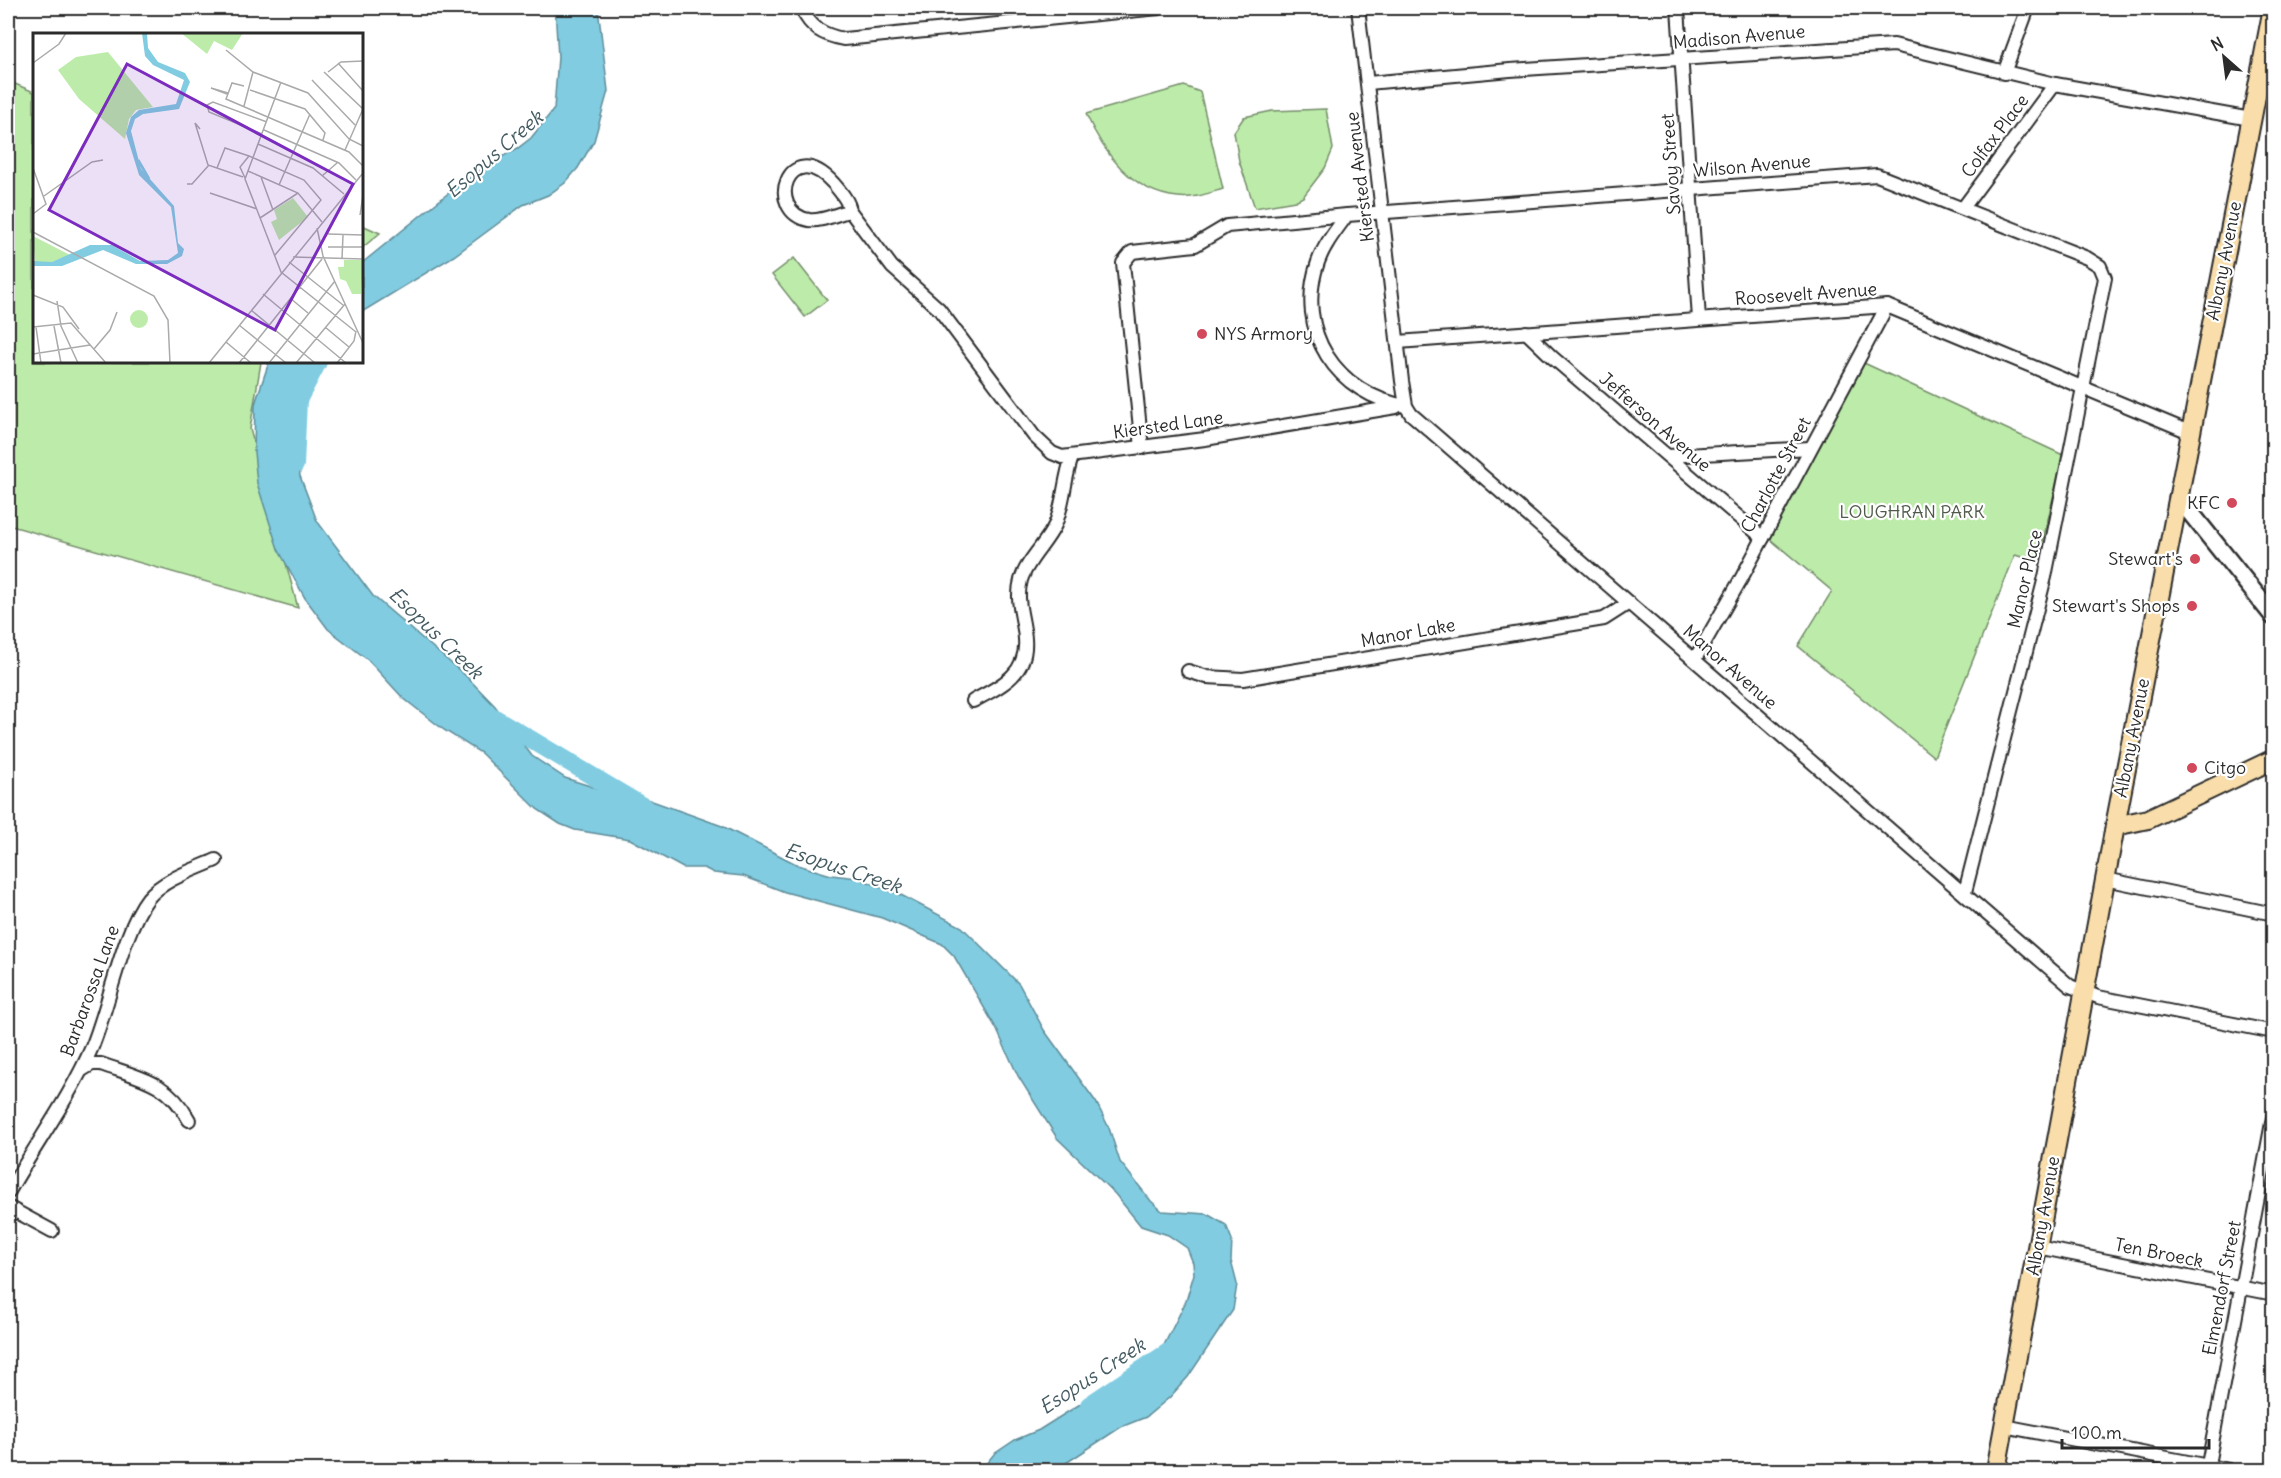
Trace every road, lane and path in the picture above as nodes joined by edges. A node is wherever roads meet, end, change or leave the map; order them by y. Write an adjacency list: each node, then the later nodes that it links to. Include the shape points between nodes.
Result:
1 (801, 8): 2 (street, via 819,32 844,39)
2 (1159, 8)
3 (1358, 8): 10 (street, Kiersted Avenue)
4 (1678, 8): 8 (street, Savoy Street)
5 (2028, 8): 9 (street)
6 (2273, 8): 7 (main road, Albany Avenue)
7 (2271, 28): 12 (main road, Albany Avenue)
8 (1682, 60): 9 (street, Madison Avenue, via 1872,44 1894,45); 10 (street, Madison Avenue); 13 (street, Savoy Street)
9 (2004, 73): 11 (street, Madison Avenue)
10 (1368, 83): 16 (street, Kiersted Avenue)
11 (2055, 84): 12 (street, Madison Avenue); 14 (street, Colfax Place)
12 (2251, 119): 25 (main road, Albany Avenue)
13 (1691, 189): 14 (street, Wilson Avenue, via 1877,175); 16 (street, Wilson Avenue); 20 (street, Savoy Street)
14 (1963, 208): 18 (street, Wilson Avenue, via 2087,258)
15 (850, 211): 15 (street, via 816,220 804,218 788,204 784,184 798,170 820,171 840,191); 29 (street, via 892,267 939,309 1034,436 1052,453)
16 (1382, 211): 17 (street, Wilson Avenue); 22 (street, Kiersted Avenue)
17 (1347, 215): 24 (street, via 1330,238 1314,277 1312,319 1330,361 1346,379 1366,394); 26 (street, Wilson Avenue, via 1227,226 1195,245 1132,252 1126,256 1123,263)
18 (2103, 272): 23 (street, Manor Place, via 2105,278)
19 (1887, 306): 20 (street, Roosevelt Avenue); 23 (street, Roosevelt Avenue); 27 (street, Charlotte Street)
20 (1699, 319): 21 (street, Roosevelt Avenue)
21 (1526, 332): 22 (street, Roosevelt Avenue); 28 (street, Jefferson Avenue)
22 (1398, 342): 24 (street)
23 (2083, 386): 25 (street, Roosevelt Avenue); 41 (street, Manor Place, via 2045,577)
24 (1406, 406): 26 (street, Kiersted Lane); 32 (street, Manor Avenue)
25 (2192, 433): 30 (main road, Albany Avenue)
26 (1142, 447): 29 (street, Kiersted Lane)
27 (1810, 448): 28 (street); 31 (street, Charlotte Street)
28 (1668, 456): 31 (street, Jefferson Avenue)
29 (1072, 458): 36 (street, via 1055,524 1021,579 1018,606 1025,639 1017,673)
30 (2178, 497): 33 (street); 38 (main road, Albany Avenue)
31 (1762, 538): 34 (street, Charlotte Street)
32 (1629, 603): 34 (street, Manor Avenue); 35 (street, Manor Lake, via 1604,619 1243,679 1207,677)
33 (2274, 617)
34 (1695, 659): 41 (street, Manor Avenue)
35 (1188, 671)
36 (973, 701)
37 (2274, 759): 38 (main road, via 2148,819)
38 (2115, 826): 40 (main road, Albany Avenue)
39 (216, 860): 45 (street, Barbarossa Lane, via 168,882 149,897 135,918)
40 (2105, 879): 42 (street); 43 (main road, Albany Avenue)
41 (1965, 892): 43 (street, Manor Avenue, via 2070,986)
42 (2274, 914)
43 (2084, 993): 44 (street); 52 (main road, Albany Avenue)
44 (2274, 1032)
45 (82, 1070): 47 (street, via 101,1064 155,1083 180,1104); 49 (street, Barbarossa Lane)
46 (2274, 1112): 48 (street, Elmendorf Street)
47 (189, 1120)
48 (2269, 1165): 53 (street, Elmendorf Street)
49 (8, 1193)
50 (8, 1207): 51 (street)
51 (52, 1231)
52 (2037, 1246): 53 (street, Ten Broeck); 55 (main road, Albany Avenue)
53 (2240, 1287): 54 (street, Ten Broeck); 56 (street, Elmendorf Street)
54 (2274, 1294)
55 (2004, 1426): 56 (street); 57 (main road, Albany Avenue)
56 (2207, 1468): 58 (street)
57 (1996, 1470)
58 (2229, 1470)

